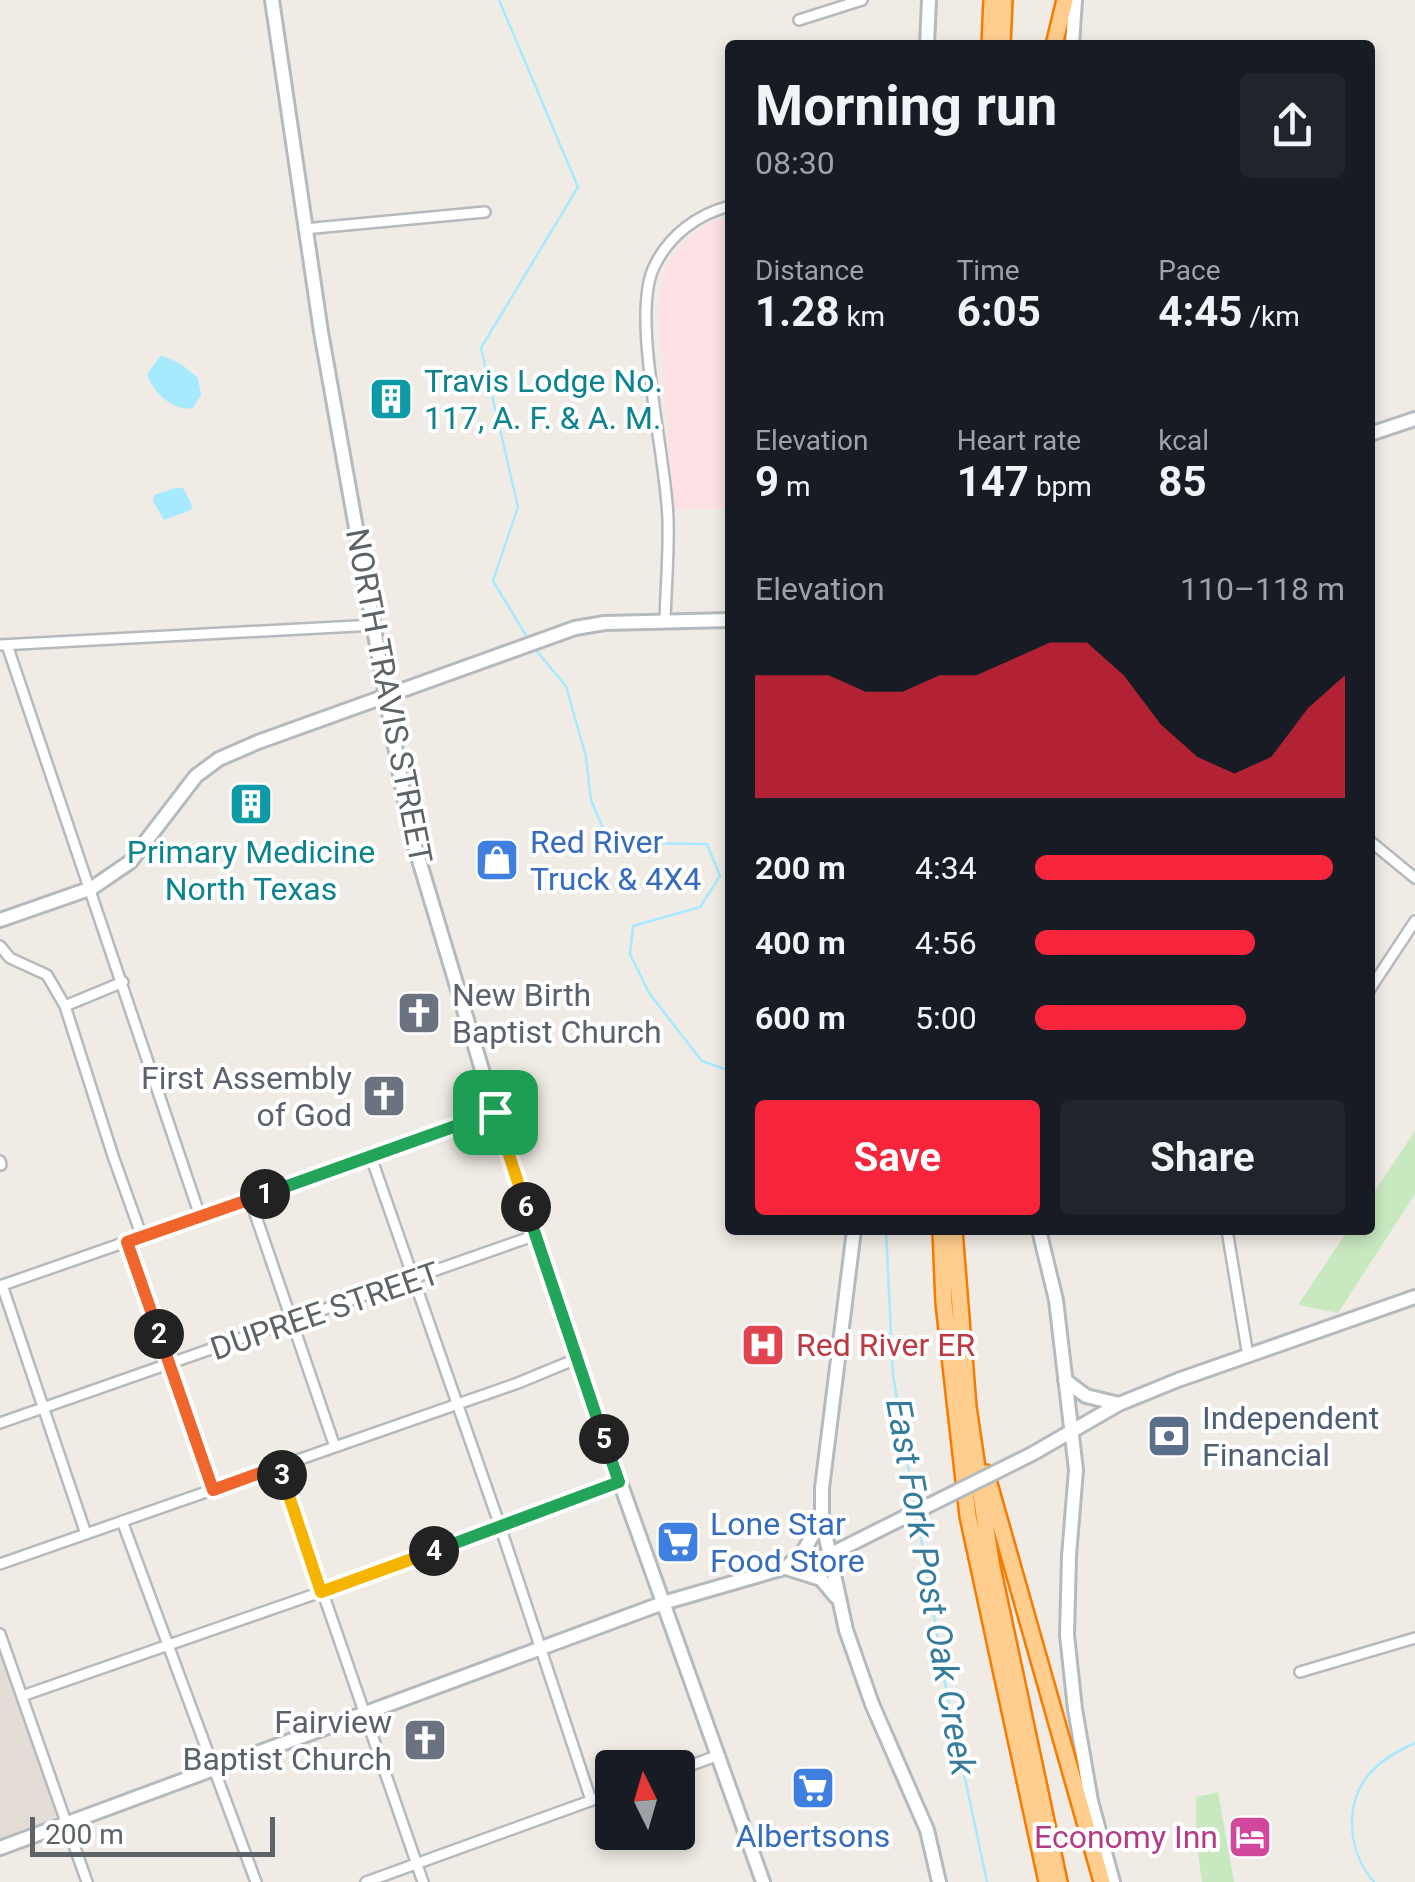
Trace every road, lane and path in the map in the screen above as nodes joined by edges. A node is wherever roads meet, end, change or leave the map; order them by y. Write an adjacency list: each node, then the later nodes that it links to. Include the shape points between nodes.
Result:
1 (272, 0): 16 (main road, NORTH TRAVIS STREET)
2 (862, 0): 8 (street)
3 (928, 0): 9 (main road)
4 (992, 0): 10 (highway)
5 (1004, 0): 11 (highway)
6 (1065, 0): 12 (highway)
7 (1075, 0): 13 (main road)
8 (800, 20)
9 (927, 40)
10 (990, 40)
11 (1002, 40)
12 (1055, 40)
13 (1072, 40)
14 (725, 207): 19 (street, via 706,212 677,234 654,268 645,310 668,518)
15 (486, 212): 16 (street)
16 (304, 228): 21 (main road, NORTH TRAVIS STREET)
17 (1415, 419): 18 (main road)
18 (1375, 432)
19 (665, 620): 20 (main road); 23 (main road, via 604,623 548,637)
20 (725, 620)
21 (376, 626): 22 (street); 23 (main road, NORTH TRAVIS STREET)
22 (4, 645): 26 (street)
23 (386, 697): 26 (main road, via 219,758 188,785 130,862); 33 (main road, NORTH TRAVIS STREET, via 410,830)
24 (1375, 844): 25 (street)
25 (1415, 878)
26 (92, 888): 27 (main road); 30 (street)
27 (0, 920)
28 (1415, 920): 31 (street)
29 (0, 946): 32 (street, via 47,975)
30 (123, 982): 32 (street); 36 (street)
31 (1375, 982)
32 (66, 1006): 42 (street)
33 (495, 1112): 34 (street); 43 (main road, NORTH TRAVIS STREET)
34 (371, 1157): 35 (street); 45 (street)
35 (250, 1199): 36 (street); 48 (street)
36 (200, 1216): 42 (street)
37 (853, 1235): 63 (main road)
38 (941, 1235): 94 (highway, via 968,1516)
39 (954, 1235): 55 (highway)
40 (1040, 1235): 52 (main road)
41 (1228, 1235): 49 (street)
42 (142, 1236): 44 (street)
43 (536, 1236): 45 (street, DUPREE STREET); 50 (main road, NORTH TRAVIS STREET)
44 (127, 1242): 46 (street); 51 (street)
45 (414, 1280): 48 (street, DUPREE STREET); 53 (street)
46 (1, 1286): 56 (street)
47 (1415, 1297): 49 (main road)
48 (292, 1322): 51 (street, DUPREE STREET); 59 (street)
49 (1248, 1356): 54 (main road)
50 (576, 1360): 53 (street); 61 (main road, NORTH TRAVIS STREET)
51 (170, 1365): 56 (street, DUPREE STREET); 62 (street)
52 (1065, 1380): 54 (main road, via 1086,1396); 58 (main road)
53 (456, 1404): 59 (street); 65 (street)
54 (1119, 1404): 58 (main road)
55 (968, 1407): 95 (highway, via 992,1562); 96 (highway)
56 (44, 1408): 57 (street, DUPREE STREET); 66 (street)
57 (0, 1423)
58 (1072, 1434): 67 (main road, bridge); 97 (main road, via 1076,1491 1067,1634 1091,1801)
59 (336, 1447): 60 (street)
60 (279, 1466): 62 (street); 70 (street)
61 (619, 1482): 65 (street); 72 (main road, NORTH TRAVIS STREET)
62 (213, 1490): 64 (street)
63 (822, 1519): 67 (main road); 69 (main road)
64 (122, 1521): 66 (street); 75 (street)
65 (500, 1526): 70 (street); 76 (street)
66 (86, 1534): 68 (street)
67 (828, 1555): 69 (main road); 71 (main road)
68 (0, 1564)
69 (786, 1568): 71 (main road, via 821,1579); 72 (main road)
70 (321, 1592): 75 (street); 79 (street)
71 (838, 1599): 93 (main road, via 872,1704 927,1830)
72 (664, 1603): 76 (main road); 80 (main road, NORTH TRAVIS STREET)
73 (0, 1634): 78 (street)
74 (1415, 1638): 77 (street)
75 (168, 1645): 78 (street); 82 (street)
76 (542, 1648): 79 (main road); 84 (street)
77 (1300, 1672)
78 (22, 1696): 85 (street)
79 (364, 1712): 82 (main road); 87 (street)
80 (719, 1755): 81 (street); 92 (main road, NORTH TRAVIS STREET)
81 (695, 1764)
82 (212, 1768): 85 (main road); 89 (street)
83 (595, 1799): 84 (street)
84 (591, 1800): 87 (street)
85 (66, 1822): 86 (main road); 88 (street)
86 (0, 1848)
87 (416, 1864): 90 (street); 91 (street)
88 (87, 1882)
89 (256, 1882)
90 (366, 1882)
91 (423, 1882)
92 (763, 1882)
93 (939, 1882)
94 (1047, 1882)
95 (1059, 1882)
96 (1102, 1882)
97 (1113, 1882)

